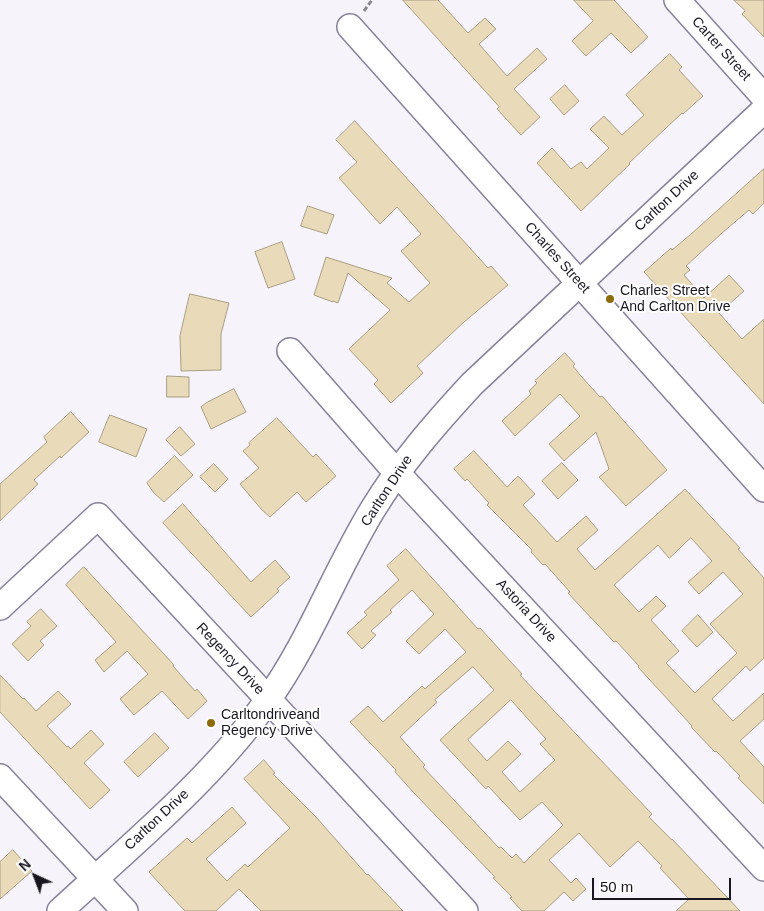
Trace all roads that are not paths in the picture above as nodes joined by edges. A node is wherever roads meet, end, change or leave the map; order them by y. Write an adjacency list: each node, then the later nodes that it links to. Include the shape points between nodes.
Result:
1 (677, 0): 3 (street, Carter Street)
2 (350, 27): 5 (street, Charles Street)
3 (764, 97)
4 (764, 110): 5 (street, Carlton Drive)
5 (579, 283): 7 (street, Carlton Drive, via 472,384 432,426); 8 (street, Charles Street)
6 (290, 351): 7 (street, Astoria Drive)
7 (397, 472): 10 (street, Carlton Drive, via 359,534 298,653); 12 (street, Astoria Drive)
8 (764, 489)
9 (0, 607): 10 (street, Regency Drive, via 98,516)
10 (268, 699): 13 (street, Carlton Drive, via 224,755); 16 (street, Regency Drive)
11 (0, 777): 13 (street)
12 (764, 868)
13 (94, 879): 14 (street, Carlton Drive); 15 (street)
14 (60, 911)
15 (125, 911)
16 (465, 911)

